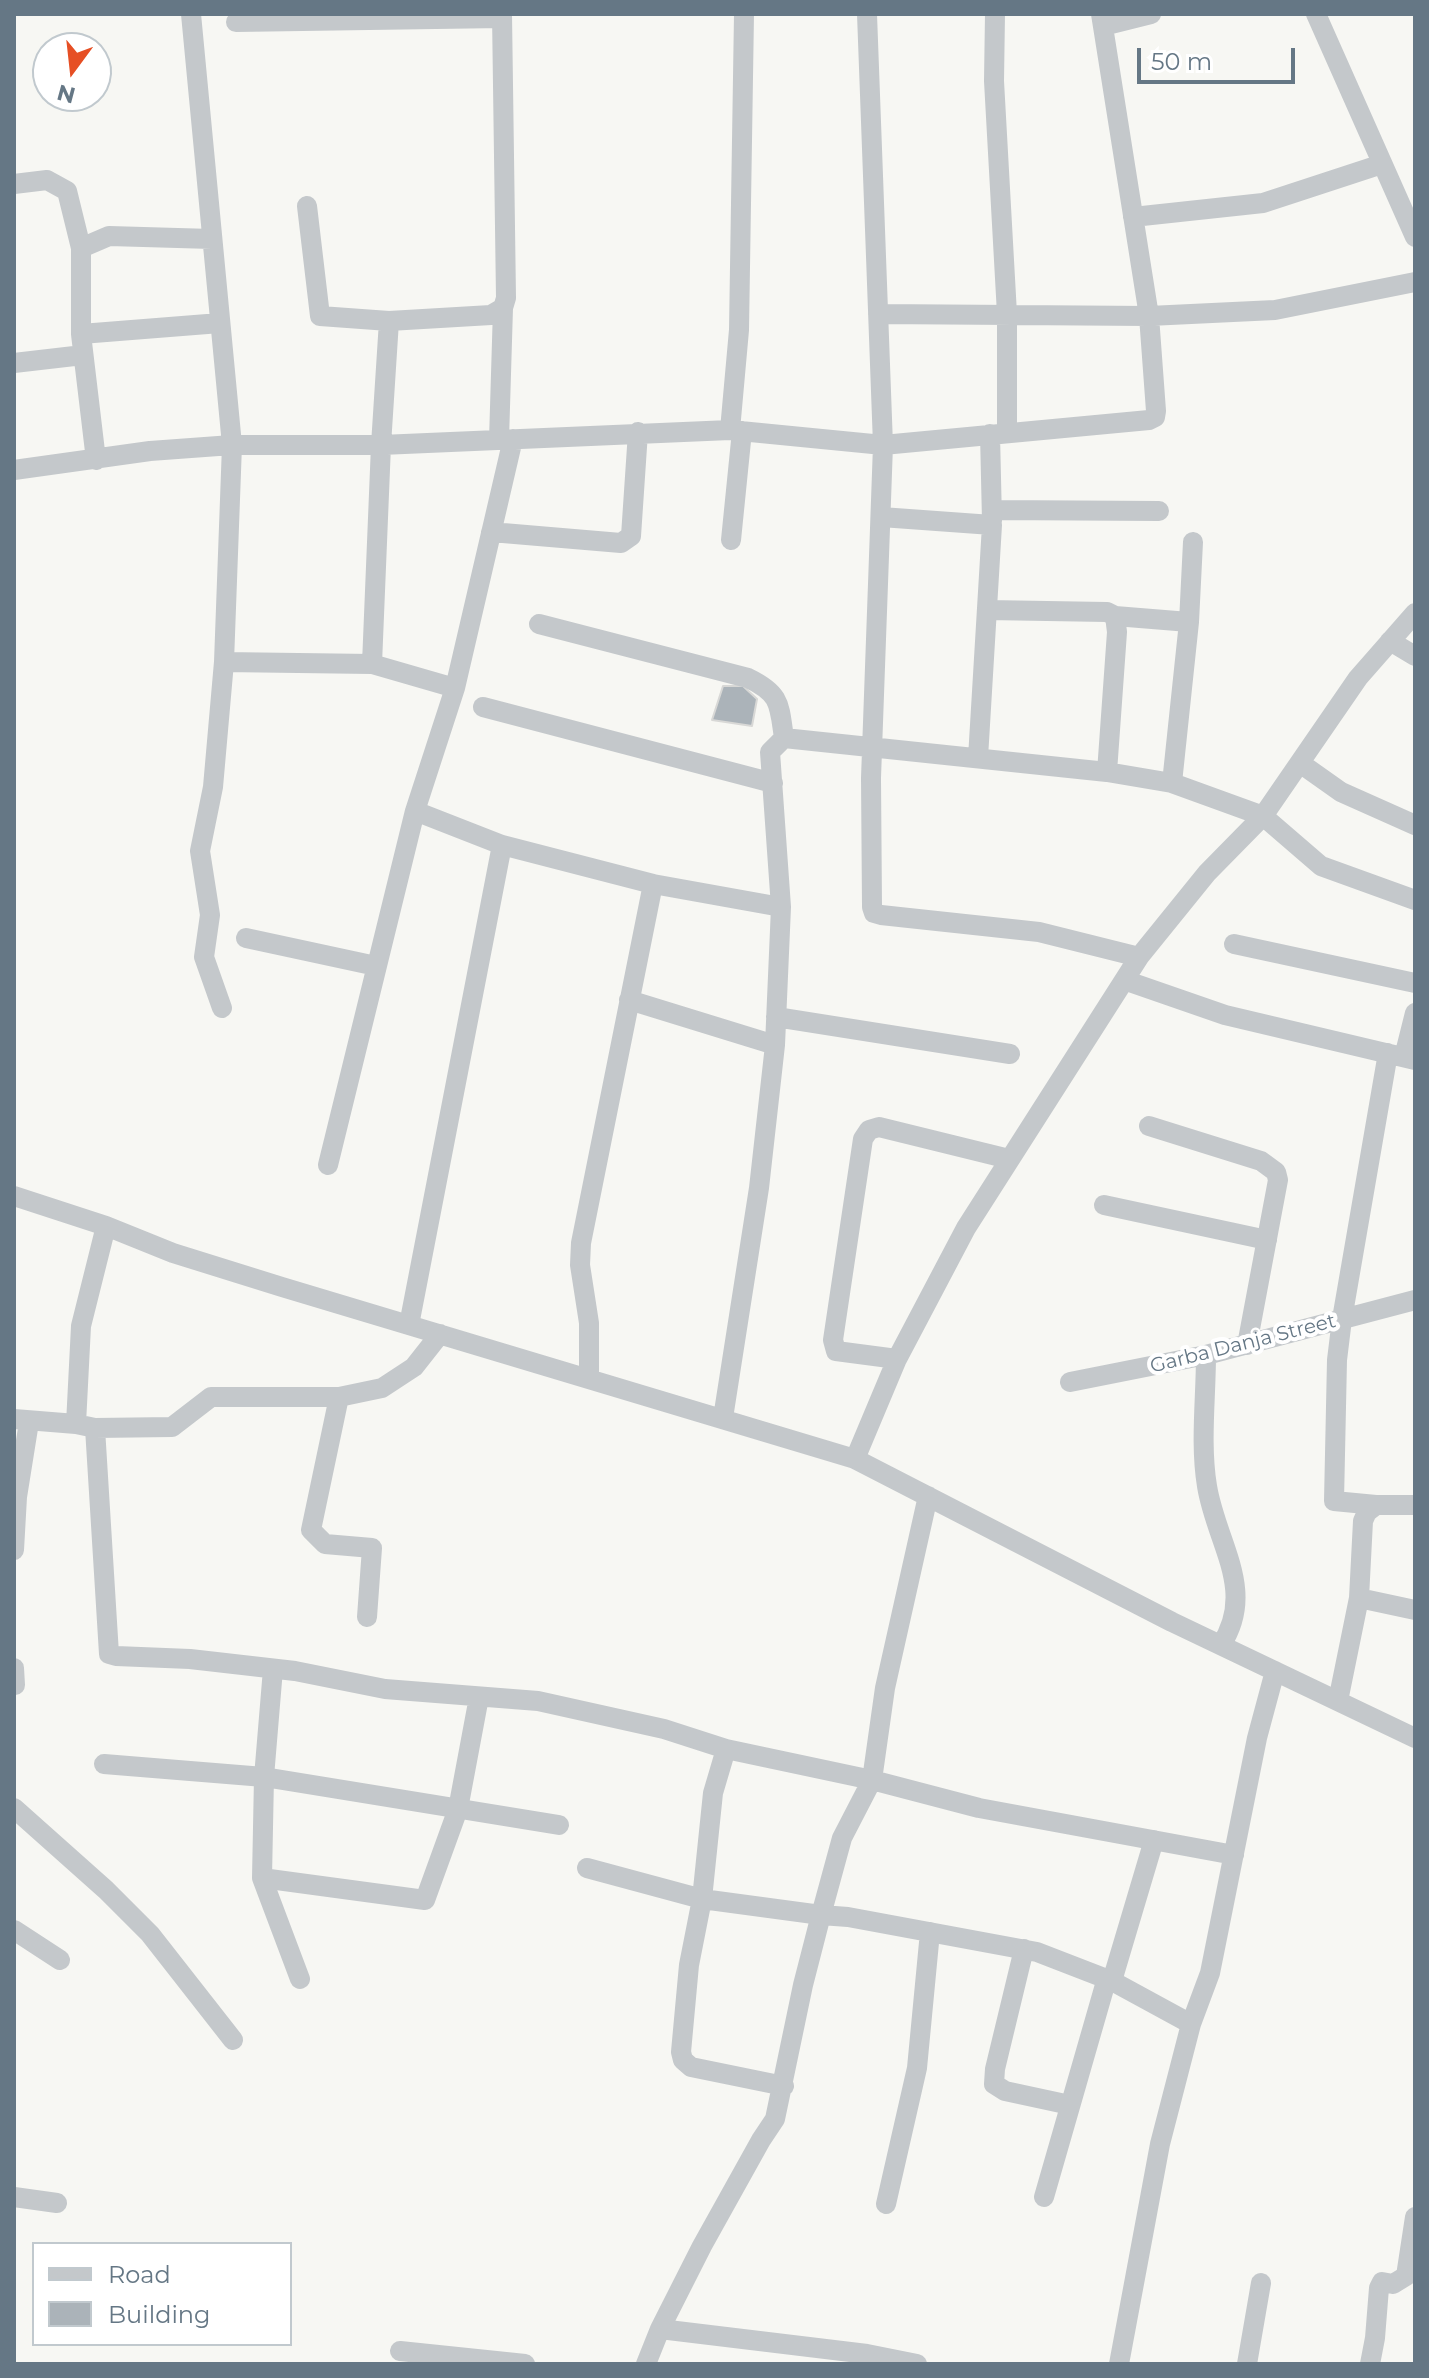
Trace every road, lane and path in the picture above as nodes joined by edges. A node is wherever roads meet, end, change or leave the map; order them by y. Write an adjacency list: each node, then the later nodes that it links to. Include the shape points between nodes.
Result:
1 (191, 14): 15 (street)
2 (744, 14): 26 (street)
3 (867, 14): 19 (street)
4 (995, 14): 20 (street)
5 (1151, 14): 8 (street)
6 (1316, 14): 10 (street)
7 (502, 16): 9 (street); 18 (street)
8 (1102, 20): 13 (street)
9 (236, 22)
10 (1382, 164): 13 (street, via 1263,203); 14 (street)
11 (14, 184): 16 (street, via 47,180 67,191)
12 (307, 206): 22 (street, via 320,316)
13 (1133, 217): 21 (street)
14 (1415, 237)
15 (212, 239): 16 (street, via 109,236); 23 (street)
16 (81, 248): 24 (street)
17 (1415, 282): 21 (street, via 1275,310)
18 (503, 308): 22 (street, via 491,315); 29 (street)
19 (878, 314): 20 (street); 32 (street)
20 (1007, 314): 21 (street); 28 (street)
21 (1149, 316): 28 (street, via 1155,417)
22 (389, 321): 31 (street)
23 (220, 323): 24 (street); 30 (street)
24 (82, 344): 25 (street); 33 (street)
25 (14, 363)
26 (736, 430): 27 (street); 32 (street); 39 (street)
27 (638, 432): 29 (street); 38 (street, via 631,536 621,543)
28 (999, 433): 32 (street); 37 (street)
29 (506, 439): 31 (street); 38 (street)
30 (232, 445): 31 (street); 33 (street); 48 (street)
31 (381, 445): 49 (street)
32 (883, 445): 36 (street)
33 (96, 460): 34 (street)
34 (14, 470)
35 (1159, 511): 37 (street)
36 (881, 517): 37 (street); 53 (street)
37 (992, 518): 41 (street)
38 (491, 532): 50 (street)
39 (731, 540)
40 (1193, 542): 44 (street)
41 (987, 610): 43 (street); 54 (street)
42 (1415, 613): 46 (street)
43 (1115, 616): 44 (street); 56 (street)
44 (1189, 622): 58 (street)
45 (539, 624): 52 (street, via 748,678 769,688 779,705)
46 (1390, 641): 47 (street); 55 (street)
47 (1415, 656)
48 (224, 662): 49 (street); 73 (street, via 213,787 200,851 210,915 204,957)
49 (372, 664): 50 (street)
50 (455, 688): 59 (street)
51 (483, 707): 57 (street)
52 (784, 738): 53 (street); 57 (street, via 770,752)
53 (874, 747): 54 (street); 68 (street, via 874,913 1039,932)
54 (978, 758): 56 (street)
55 (1300, 763): 60 (street); 61 (street, via 1341,792)
56 (1107, 772): 58 (street)
57 (773, 783): 65 (street)
58 (1172, 783): 60 (street)
59 (415, 811): 62 (street); 69 (street)
60 (1263, 816): 64 (street, via 1321,866); 68 (street, via 1207,873)
61 (1415, 825)
62 (502, 845): 63 (street); 88 (street)
63 (653, 884): 65 (street); 72 (street)
64 (1415, 900)
65 (781, 907): 75 (street)
66 (246, 938): 69 (street)
67 (1234, 944): 71 (street)
68 (1139, 957): 70 (street)
69 (376, 966): 81 (street)
70 (1124, 980): 78 (street, via 1225,1015); 80 (street)
71 (1415, 983)
72 (629, 1000): 76 (street); 93 (street, via 581,1243)
73 (222, 1008)
74 (1415, 1013): 78 (street)
75 (776, 1017): 76 (street); 77 (street)
76 (775, 1045): 96 (street)
77 (1010, 1054)
78 (1402, 1057): 87 (street)
79 (1149, 1126): 85 (street, via 1261,1161 1276,1172)
80 (1009, 1159): 92 (street); 92 (street, via 879,1127 863,1139 833,1340 836,1351)
81 (328, 1165)
82 (14, 1196): 84 (street)
83 (1104, 1205): 85 (street)
84 (106, 1226): 88 (street, via 173,1253); 98 (street, via 81,1326)
85 (1267, 1240): 90 (street)
86 (1415, 1300): 87 (street, Garba Danja Street)
87 (1342, 1319): 90 (street, Garba Danja Street); 101 (street, via 1334,1501)
88 (409, 1325): 89 (street)
89 (440, 1334): 93 (street); 95 (street, via 414,1367 382,1388)
90 (1247, 1345): 91 (street, Garba Danja Street)
91 (1206, 1355): 94 (street, Garba Danja Street); 107 (street, via 1207,1486 1237,1585 1236,1614)
92 (897, 1359): 99 (street)
93 (589, 1378): 96 (street)
94 (1070, 1382)
95 (339, 1397): 98 (street, via 211,1397 172,1427); 106 (street, via 311,1530 325,1544 372,1548)
96 (723, 1418): 99 (street)
97 (22, 1420): 98 (street); 103 (street)
98 (86, 1426): 109 (street, via 109,1654)
99 (855, 1459): 100 (street)
100 (928, 1496): 107 (street); 118 (street, via 885,1688)
101 (1376, 1505): 102 (street); 104 (street, via 1363,1521)
102 (1415, 1505)
103 (14, 1550)
104 (1359, 1598): 105 (street); 113 (street)
105 (1415, 1610)
106 (367, 1617)
107 (1221, 1645): 110 (street)
108 (14, 1668): 111 (street)
109 (273, 1669): 112 (street, via 385,1689); 117 (street)
110 (1275, 1671): 113 (street); 123 (street)
111 (15, 1685)
112 (479, 1697): 115 (street, via 538,1701 664,1729); 120 (street)
113 (1338, 1701): 114 (street)
114 (1415, 1738)
115 (726, 1749): 118 (street); 126 (street, via 713,1793)
116 (104, 1764): 117 (street)
117 (264, 1777): 120 (street); 125 (street)
118 (872, 1780): 122 (street, via 979,1808); 127 (street, via 842,1838)
119 (14, 1808): 135 (street, via 150,1934)
120 (458, 1809): 121 (street); 125 (street, via 425,1900)
121 (559, 1825)
122 (1154, 1840): 123 (street); 133 (street)
123 (1234, 1855): 134 (street, via 1210,1973)
124 (587, 1868): 126 (street)
125 (262, 1878): 132 (street)
126 (702, 1899): 127 (street); 136 (street, via 689,1965 683,2060 691,2067)
127 (821, 1915): 129 (street); 136 (street)
128 (14, 1930): 131 (street)
129 (930, 1932): 130 (street); 141 (street, via 917,2068)
130 (1024, 1949): 133 (street); 137 (street, via 994,2084)
131 (60, 1960)
132 (300, 1979)
133 (1110, 1980): 134 (street); 137 (street)
134 (1191, 2024): 149 (street, via 1160,2144)
135 (233, 2040)
136 (784, 2086): 144 (street, via 775,2119)
137 (1070, 2105): 139 (street)
138 (14, 2197): 140 (street)
139 (1044, 2197)
140 (57, 2203)
141 (886, 2204)
142 (1415, 2217): 151 (street, via 1406,2276 1393,2284 1382,2282 1379,2288)
143 (1261, 2283): 150 (street)
144 (660, 2329): 147 (street); 148 (street)
145 (400, 2351): 146 (street)
146 (525, 2364)
147 (646, 2364)
148 (917, 2364)
149 (1119, 2364)
150 (1247, 2364)
151 (1370, 2364)

